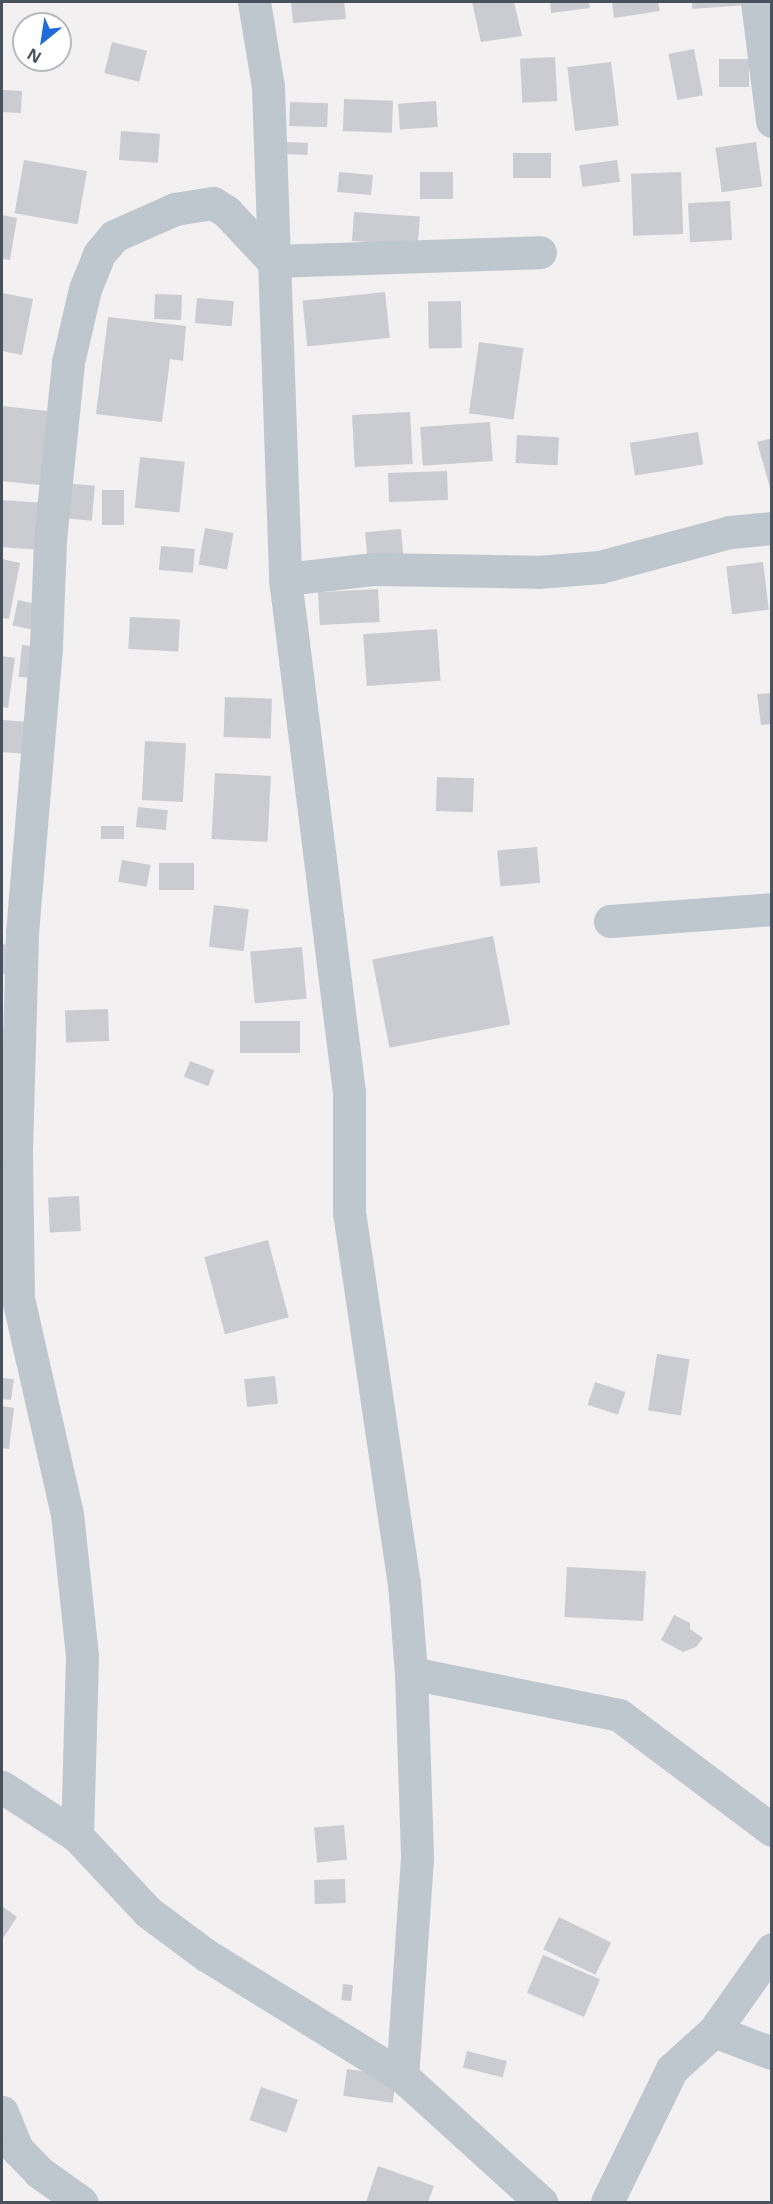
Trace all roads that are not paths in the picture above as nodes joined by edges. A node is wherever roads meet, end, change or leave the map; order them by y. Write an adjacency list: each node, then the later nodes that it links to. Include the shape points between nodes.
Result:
1 (254, 2): 5 (street, via 268,87)
2 (757, 2): 3 (street)
3 (771, 121)
4 (540, 252): 5 (street)
5 (273, 261): 7 (street); 13 (street, via 226,211 213,203 175,209 138,223 114,236 99,254 68,362 50,540 46,645 23,922 16,1150 18,1298 67,1514 82,1656)
6 (771, 528): 7 (street, via 730,532 600,567 538,572 374,569)
7 (285, 579): 10 (street, via 349,1092 349,1212 404,1583)
8 (771, 909): 9 (street)
9 (610, 921)
10 (411, 1672): 12 (street, via 619,1715); 17 (street, via 417,1858)
11 (2, 1787): 13 (street)
12 (771, 1830)
13 (76, 1836): 17 (street, via 148,1912 206,1955)
14 (771, 1949): 15 (street)
15 (714, 2031): 16 (street); 21 (street, via 672,2069)
16 (771, 2053)
17 (402, 2076): 20 (street)
18 (2, 2112): 19 (street, via 17,2149 39,2172)
19 (81, 2202)
20 (541, 2202)
21 (607, 2202)

